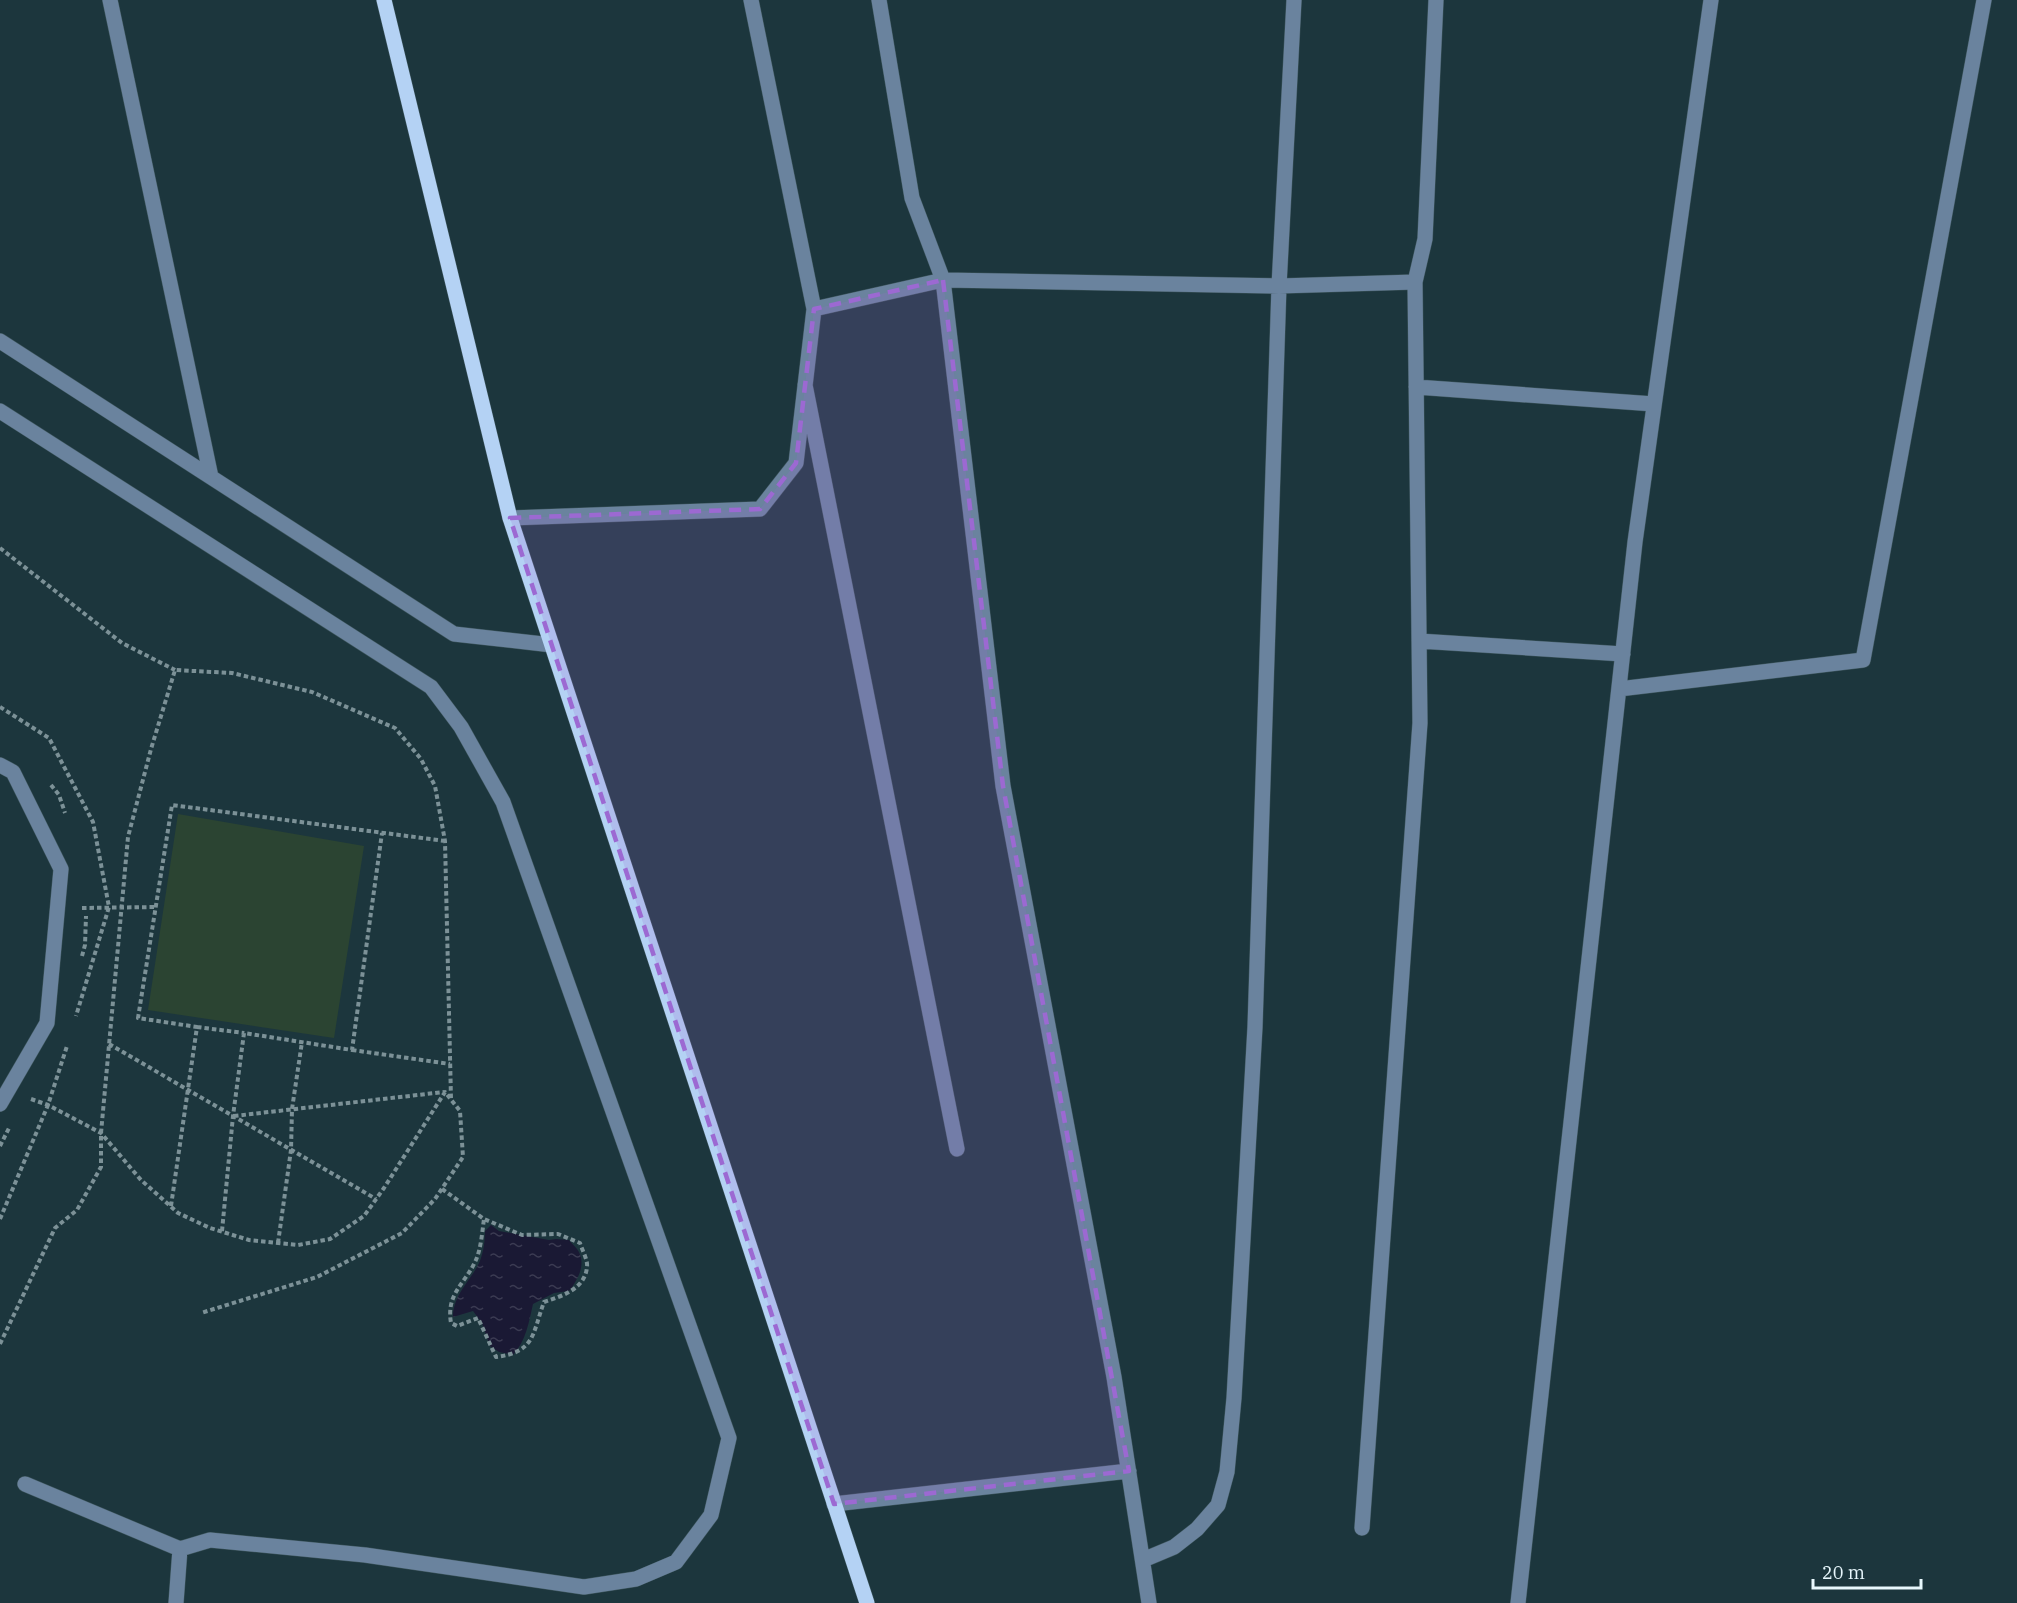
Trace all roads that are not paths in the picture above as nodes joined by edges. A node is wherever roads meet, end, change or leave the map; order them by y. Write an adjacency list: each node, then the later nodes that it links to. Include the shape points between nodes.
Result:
1 (110, 0): 18 (street)
2 (384, 0): 19 (main road)
3 (751, 0): 12 (street)
4 (879, 0): 9 (street, via 912,198)
5 (1294, 0): 11 (street)
6 (1436, 0): 10 (street, via 1425,239)
7 (1710, 0): 16 (street)
8 (1984, 0): 23 (street, via 1863,660)
9 (943, 280): 11 (street); 12 (street); 27 (street, via 1003,786)
10 (1415, 282): 11 (street); 15 (street)
11 (1279, 286): 32 (street, via 1255,1027 1227,1472 1218,1505 1197,1529 1174,1547)
12 (814, 309): 14 (street)
13 (0, 340): 18 (street)
14 (805, 385): 19 (street, via 796,463 760,509); 26 (street)
15 (1416, 387): 16 (street); 20 (street)
16 (1654, 404): 22 (street)
17 (0, 411): 31 (street, via 431,687 461,727 503,802 729,1438 711,1515 676,1563 636,1579 584,1587 353,1553 210,1540)
18 (211, 477): 21 (street, via 454,634)
19 (510, 518): 21 (main road)
20 (1419, 641): 22 (street); 30 (street, via 1419,735)
21 (552, 645): 29 (main road)
22 (1623, 654): 23 (street)
23 (1619, 688): 36 (street)
24 (0, 765): 25 (street, via 14,772 61,869 47,1023)
25 (0, 1104)
26 (957, 1149)
27 (1129, 1471): 29 (street); 32 (street)
28 (25, 1484): 31 (street)
29 (834, 1504): 34 (main road)
30 (1362, 1528)
31 (180, 1549): 33 (street)
32 (1143, 1560): 35 (street)
33 (176, 1603)
34 (867, 1603)
35 (1149, 1603)
36 (1518, 1603)

